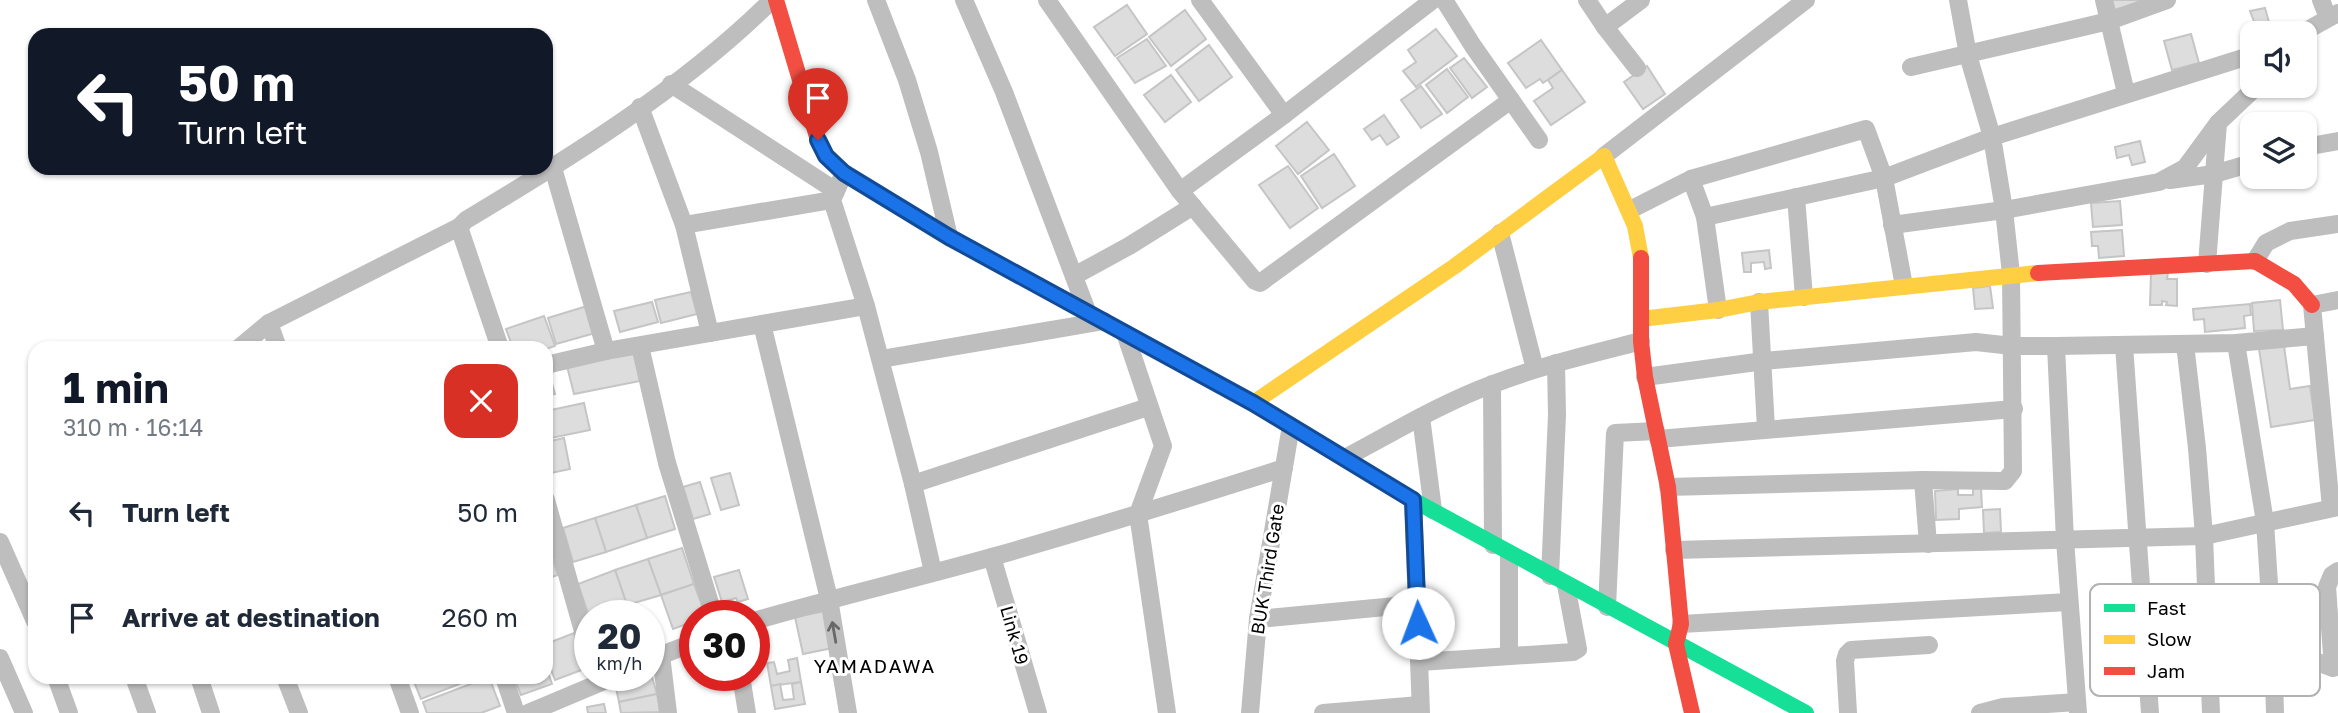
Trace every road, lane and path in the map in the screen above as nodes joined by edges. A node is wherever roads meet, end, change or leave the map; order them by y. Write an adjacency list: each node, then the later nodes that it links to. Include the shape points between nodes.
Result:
1 (774, 0): 23 (street); 37 (street, via 818,140 826,156)
2 (876, 0): 55 (street, via 907,80)
3 (964, 0): 59 (street)
4 (1047, 0): 43 (street)
5 (1200, 0): 28 (street)
6 (1433, 0): 28 (street)
7 (1444, 0): 26 (street)
8 (1587, 0): 18 (street)
9 (1642, 0): 18 (street)
10 (1806, 0): 34 (street)
11 (1958, 0): 19 (street)
12 (2104, 0): 16 (street)
13 (2168, 0): 16 (street)
14 (2321, 0): 15 (street)
15 (2333, 15): 17 (street)
16 (2109, 21): 19 (street); 24 (street)
17 (2317, 24)
18 (1605, 27): 22 (street)
19 (1968, 55): 21 (street); 30 (street)
20 (2240, 59): 24 (street)
21 (1911, 67)
22 (1637, 68)
23 (671, 84): 27 (street); 44 (street)
24 (2126, 93): 30 (street)
25 (2244, 98): 29 (street)
26 (1511, 100): 31 (street); 46 (street, via 1260,283)
27 (640, 107): 36 (street); 51 (street)
28 (1284, 115): 43 (street)
29 (2218, 123): 38 (street); 42 (street, via 2185,167)
30 (1992, 136): 40 (street); 47 (street)
31 (1539, 140)
32 (2338, 141): 33 (street)
33 (2317, 145)
34 (1604, 156): 48 (street); 54 (street)
35 (2240, 166): 38 (street)
36 (553, 168): 85 (street)
37 (844, 173): 44 (street); 55 (street)
38 (2214, 174): 42 (street); 57 (street)
39 (541, 175): 53 (street)
40 (1884, 178): 41 (street, via 1866,129); 45 (street); 52 (street)
41 (1691, 179): 48 (street); 49 (street)
42 (2159, 182): 47 (street)
43 (1180, 191): 46 (street)
44 (834, 195): 51 (street); 65 (street)
45 (1796, 197): 49 (street); 61 (street)
46 (1193, 206): 59 (street)
47 (2004, 209): 52 (street); 58 (street)
48 (1630, 210): 68 (street, via 1641,260)
49 (1705, 217): 66 (street)
50 (2338, 224): 56 (street, via 2290,231 2266,243)
51 (684, 225): 72 (street)
52 (1892, 225): 60 (street)
53 (459, 227): 70 (street); 77 (street)
54 (1500, 233): 90 (street); 93 (street)
55 (949, 237): 67 (street)
56 (2255, 261): 57 (street); 64 (street, via 2287,278)
57 (2207, 264): 58 (street)
58 (2011, 274): 60 (street); 83 (street)
59 (1074, 276): 67 (street)
60 (1903, 286): 61 (street)
61 (1804, 297): 63 (street)
62 (2338, 300): 64 (street)
63 (1759, 302): 66 (street); 87 (street)
64 (2312, 305): 74 (street)
65 (866, 306): 71 (street); 86 (street)
66 (1718, 310): 68 (street)
67 (1087, 311): 69 (street)
68 (1641, 319): 78 (street)
69 (1104, 321): 73 (street); 86 (street)
70 (269, 323): 75 (street); 76 (street)
71 (762, 324): 72 (street); 127 (street)
72 (710, 333): 82 (street)
73 (1125, 333): 93 (street); 94 (street)
74 (2315, 337): 79 (street); 106 (street)
75 (247, 341)
76 (275, 341)
77 (498, 341)
78 (1641, 341): 89 (street); 91 (street)
79 (2236, 343): 80 (street); 109 (street)
80 (2185, 344): 81 (street); 111 (street)
81 (2124, 345): 84 (street); 112 (street)
82 (640, 346): 85 (street); 129 (street, via 667,463)
83 (2012, 346): 84 (street); 87 (street, via 1976,342); 95 (street)
84 (2056, 346): 113 (street)
85 (606, 351): 88 (street)
86 (881, 359): 103 (street)
87 (1764, 361): 91 (street); 98 (street)
88 (553, 363)
89 (1556, 363): 90 (street); 122 (street)
90 (1535, 369): 92 (street)
91 (1645, 377): 99 (street)
92 (1492, 384): 96 (street); 116 (street)
93 (1253, 403): 97 (street)
94 (1149, 407): 103 (street); 108 (street, via 1163,446)
95 (2014, 410): 98 (street); 102 (street, via 2013,471 2006,481)
96 (1421, 417): 100 (street); 107 (street)
97 (1291, 426): 100 (street); 101 (street, BUK Third Gate)
98 (1766, 429): 99 (street)
99 (1657, 435): 104 (street); 133 (street, via 1615,433)
100 (1345, 458): 105 (street)
101 (1283, 468): 108 (street); 135 (street, BUK Third Gate)
102 (1923, 480): 104 (street); 115 (street)
103 (913, 484): 121 (street)
104 (1668, 487): 117 (street)
105 (1413, 500): 107 (street); 131 (street)
106 (2335, 508): 109 (street)
107 (1433, 510): 116 (street)
108 (1138, 514): 119 (street); 166 (street)
109 (2264, 522): 111 (street); 125 (street)
110 (553, 525): 128 (street)
111 (2204, 536): 112 (street); 124 (street)
112 (2138, 537): 113 (street); 123 (street)
113 (2064, 540): 115 (street); 130 (street)
114 (0, 542): 132 (street)
115 (1928, 544): 117 (street)
116 (1493, 545): 118 (street)
117 (1674, 550): 136 (street)
118 (1509, 554): 122 (street); 139 (street)
119 (992, 557): 121 (street); 165 (street, Link 19)
120 (2338, 571): 142 (street, via 2327,587)
121 (933, 572): 127 (street)
122 (1550, 576): 126 (street)
123 (2141, 584)
124 (2206, 584)
125 (2269, 584)
126 (1566, 585): 133 (street); 139 (street, via 1578,649)
127 (829, 599): 134 (street); 164 (street, one-way to 127)
128 (574, 600)
129 (709, 600)
130 (2069, 602): 136 (street); 152 (street)
131 (1417, 604): 135 (street); 141 (street)
132 (28, 605)
133 (1607, 607): 137 (street)
134 (770, 616)
135 (1258, 619): 167 (street, BUK Third Gate)
136 (1681, 624): 137 (street)
137 (1676, 644): 169 (street); 170 (street)
138 (1929, 645): 171 (street, via 1851,650 1845,661)
139 (1509, 656): 141 (street)
140 (0, 658): 154 (street)
141 (1420, 662): 153 (street)
142 (2336, 668)
143 (59, 684): 155 (street)
144 (137, 684): 156 (street)
145 (201, 684): 157 (street)
146 (288, 684): 158 (street)
147 (400, 684): 159 (street)
148 (506, 684): 160 (street)
149 (574, 691): 161 (street)
150 (663, 691): 162 (street)
151 (743, 691): 163 (street)
152 (2078, 707): 172 (street, via 2003,707)
153 (1420, 709): 168 (street)
154 (24, 713)
155 (69, 713)
156 (147, 713)
157 (211, 713)
158 (299, 713)
159 (410, 713)
160 (516, 713)
161 (528, 713)
162 (668, 713)
163 (747, 713)
164 (848, 713)
165 (1038, 713)
166 (1167, 713)
167 (1250, 713)
168 (1323, 713)
169 (1692, 713)
170 (1806, 713)
171 (1848, 713)
172 (1980, 713)

